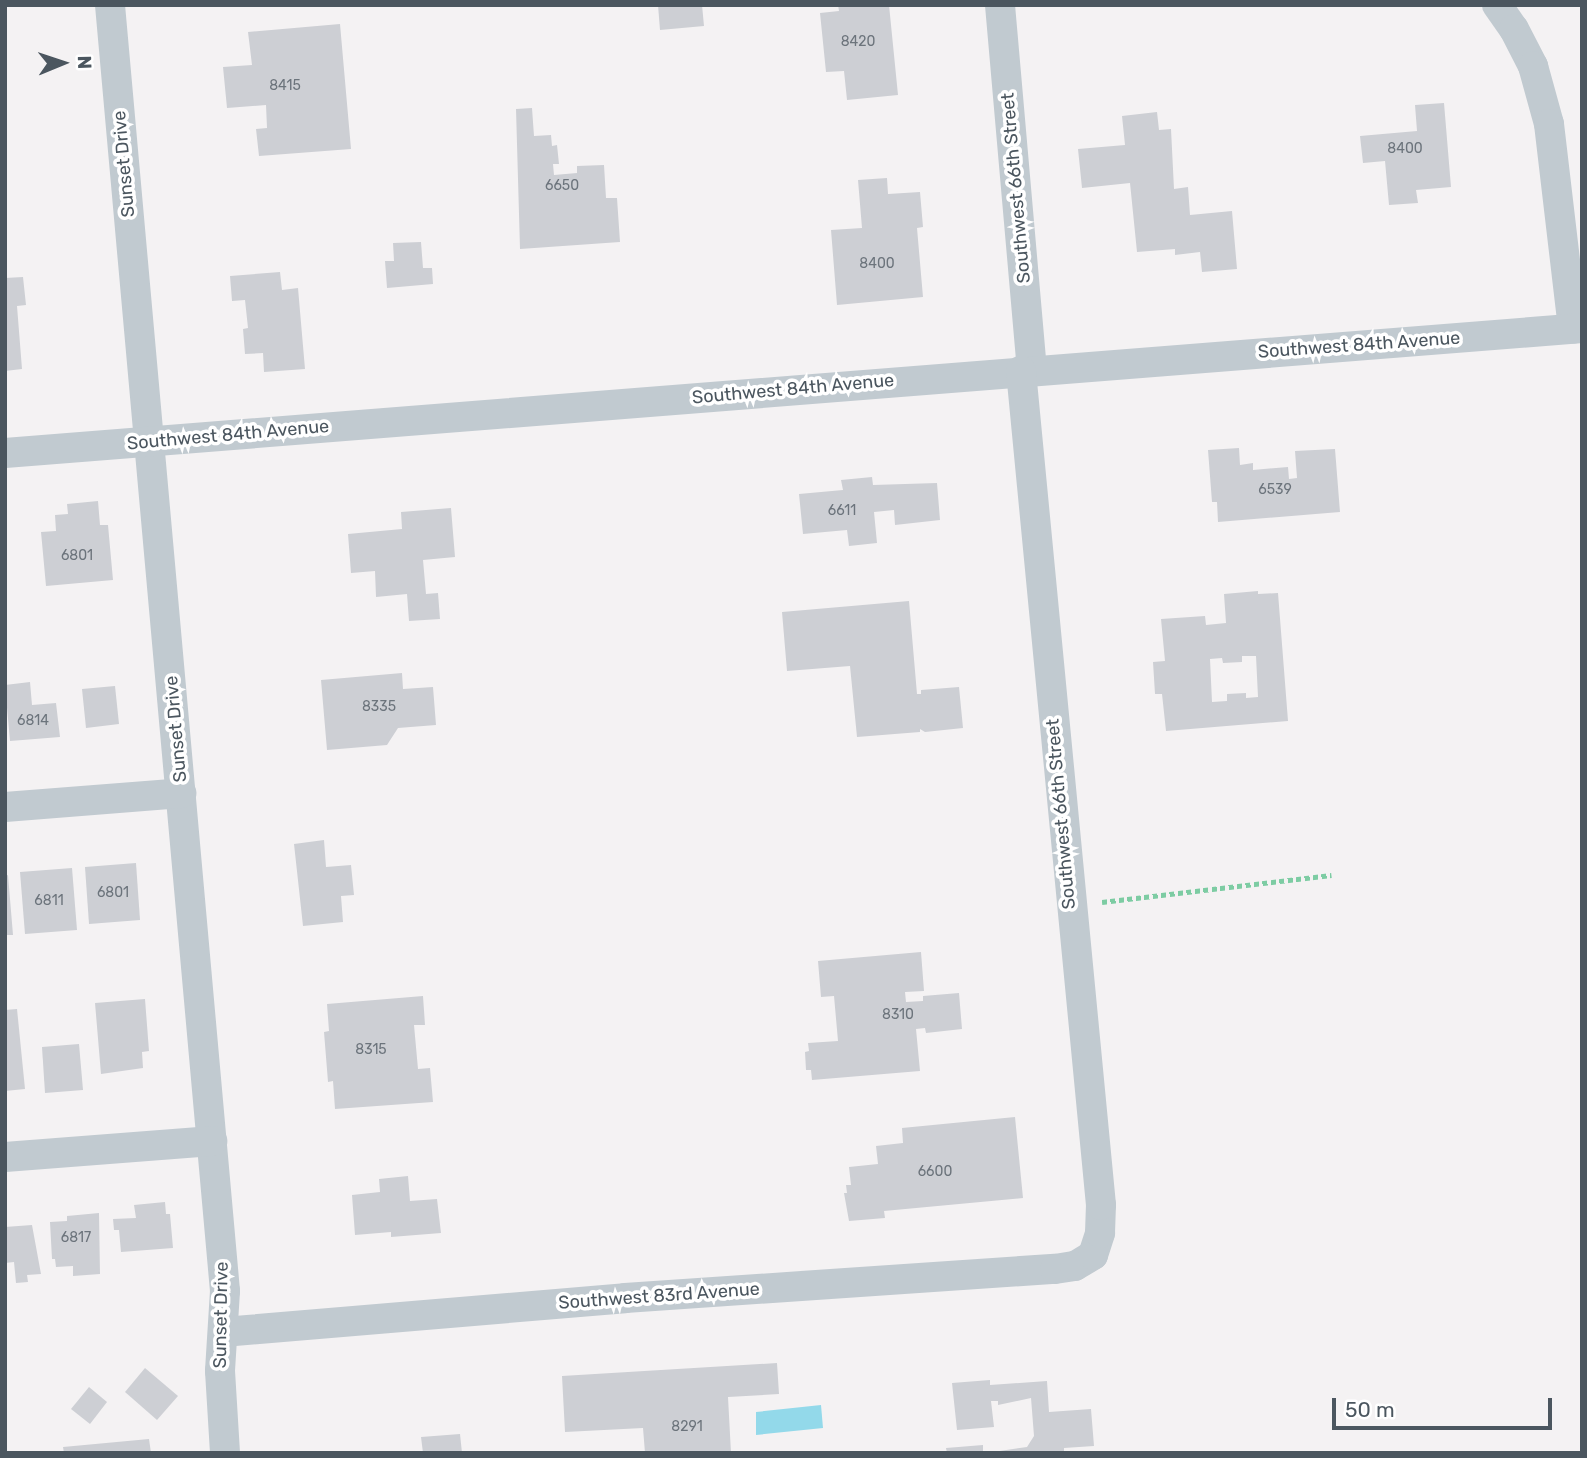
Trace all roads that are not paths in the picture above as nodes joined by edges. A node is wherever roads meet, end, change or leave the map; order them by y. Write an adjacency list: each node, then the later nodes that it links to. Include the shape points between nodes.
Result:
1 (110, 5): 6 (street, Sunset Drive)
2 (1000, 5): 5 (street, Southwest 66th Street)
3 (1497, 5): 4 (street, via 1533,66 1547,111)
4 (1577, 329): 5 (street, Southwest 84th Avenue)
5 (1026, 370): 6 (street, Southwest 84th Avenue); 12 (street, Southwest 66th Street, via 1070,906 1101,1205)
6 (149, 442): 7 (street, Southwest 84th Avenue); 8 (street, Sunset Drive)
7 (5, 453)
8 (181, 793): 9 (street); 10 (street, Sunset Drive)
9 (5, 807)
10 (212, 1141): 11 (street); 13 (street, Sunset Drive, via 225,1291)
11 (5, 1157)
12 (1093, 1255): 13 (street, Southwest 83rd Avenue, via 1076,1266 1055,1269 625,1298)
13 (223, 1332): 14 (street, Sunset Drive, via 220,1371)
14 (225, 1453)

